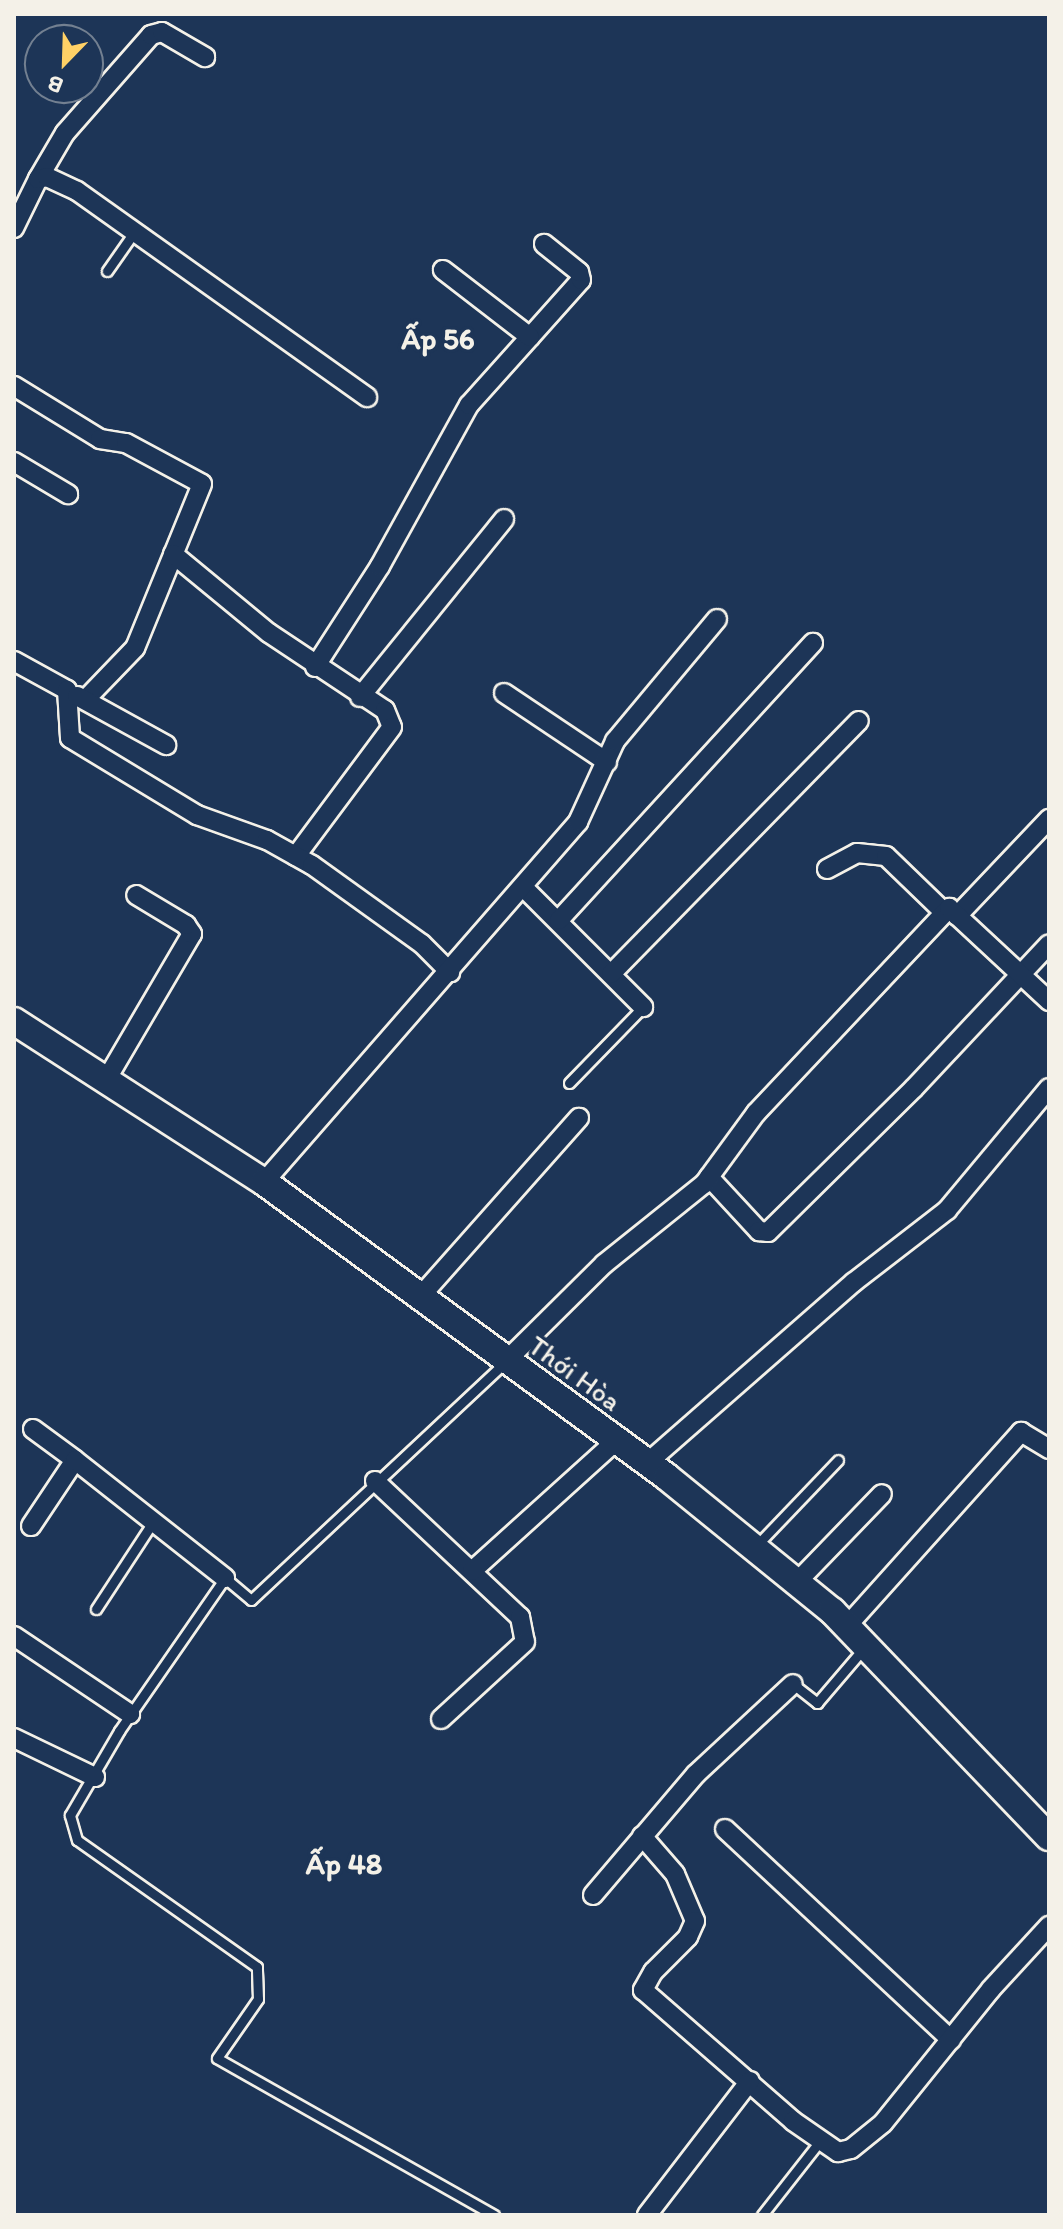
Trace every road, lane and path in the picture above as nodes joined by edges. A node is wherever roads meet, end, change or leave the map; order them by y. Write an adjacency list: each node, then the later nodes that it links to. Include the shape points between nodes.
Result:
1 (205, 57): 2 (street, via 162,32 151,35 65,133)
2 (38, 179): 3 (street); 4 (street, via 47,177 77,191)
3 (14, 228)
4 (135, 231): 7 (lane); 10 (street)
5 (544, 244): 8 (street, via 579,272 581,280)
6 (443, 270): 8 (street)
7 (107, 271)
8 (530, 337): 18 (street, via 469,405 380,566)
9 (14, 386): 14 (street, via 100,439 126,443 202,484)
10 (367, 397)
11 (14, 462): 12 (street)
12 (68, 494)
13 (504, 519): 21 (street)
14 (173, 554): 18 (street); 22 (street, via 135,648)
15 (717, 619): 25 (street, via 615,741)
16 (813, 643): 32 (street)
17 (14, 661): 19 (street)
18 (315, 667): 21 (street)
19 (67, 690): 22 (street); 27 (street, via 70,738 197,815)
20 (504, 693): 25 (street)
21 (360, 697): 27 (street, via 385,710 392,727)
22 (85, 700): 24 (street)
23 (859, 721): 35 (street)
24 (166, 745)
25 (607, 762): 29 (street, via 578,822)
26 (1049, 819): 31 (street)
27 (296, 856): 34 (street, via 369,903)
28 (827, 869): 31 (street, via 857,853 886,856)
29 (523, 887): 32 (street); 34 (street)
30 (136, 895): 40 (street, via 192,934)
31 (951, 914): 36 (street); 44 (street, via 756,1113)
32 (559, 920): 35 (street)
33 (1049, 944): 36 (street)
34 (450, 972): 45 (street)
35 (611, 974): 38 (street)
36 (1021, 976): 37 (street); 44 (street, via 767,1233 749,1222)
37 (1049, 1001)
38 (643, 1007): 41 (lane)
39 (14, 1021): 40 (street, Thới Hòa)
40 (105, 1082): 45 (street, Thới Hòa)
41 (569, 1083)
42 (1049, 1088): 53 (street, via 947,1210 854,1282)
43 (579, 1118): 46 (street)
44 (709, 1177): 47 (street, via 604,1264)
45 (264, 1182): 46 (street, Thới Hòa)
46 (419, 1298): 47 (street, Thới Hòa)
47 (505, 1362): 49 (street, Thới Hòa); 54 (lane)
48 (33, 1429): 51 (street)
49 (615, 1442): 53 (street, Thới Hòa); 59 (street)
50 (1049, 1449): 63 (street, via 1021,1432)
51 (75, 1460): 56 (street); 57 (street)
52 (838, 1460): 58 (lane)
53 (646, 1464): 58 (street, Thới Hòa)
54 (375, 1481): 59 (street); 60 (lane, via 251,1600)
55 (882, 1494): 61 (street)
56 (153, 1522): 60 (street); 62 (lane)
57 (31, 1526)
58 (755, 1548): 61 (street, Thới Hòa)
59 (472, 1571): 68 (street, via 520,1617 525,1642)
60 (225, 1578): 67 (lane)
61 (797, 1582): 63 (street, Thới Hòa)
62 (96, 1609)
63 (847, 1626): 65 (street, Thới Hòa)
64 (14, 1636): 67 (street)
65 (866, 1645): 66 (lane, via 817,1703); 73 (street, Thới Hòa)
66 (793, 1684): 72 (street, via 760,1710)
67 (130, 1714): 70 (lane)
68 (441, 1719)
69 (14, 1738): 70 (street)
70 (95, 1777): 79 (lane, via 70,1815 77,1840 257,1967 258,1999 217,2058)
71 (725, 1829): 76 (street)
72 (642, 1836): 74 (street); 77 (street, via 675,1874 695,1918 688,1937 653,1972 643,1990)
73 (1049, 1837)
74 (593, 1895)
75 (1049, 1926): 76 (street)
76 (951, 2040): 78 (street, via 883,2123 851,2149 838,2152)
77 (750, 2081): 78 (street); 80 (street)
78 (820, 2141): 81 (lane)
79 (494, 2215)
80 (647, 2215)
81 (762, 2215)

